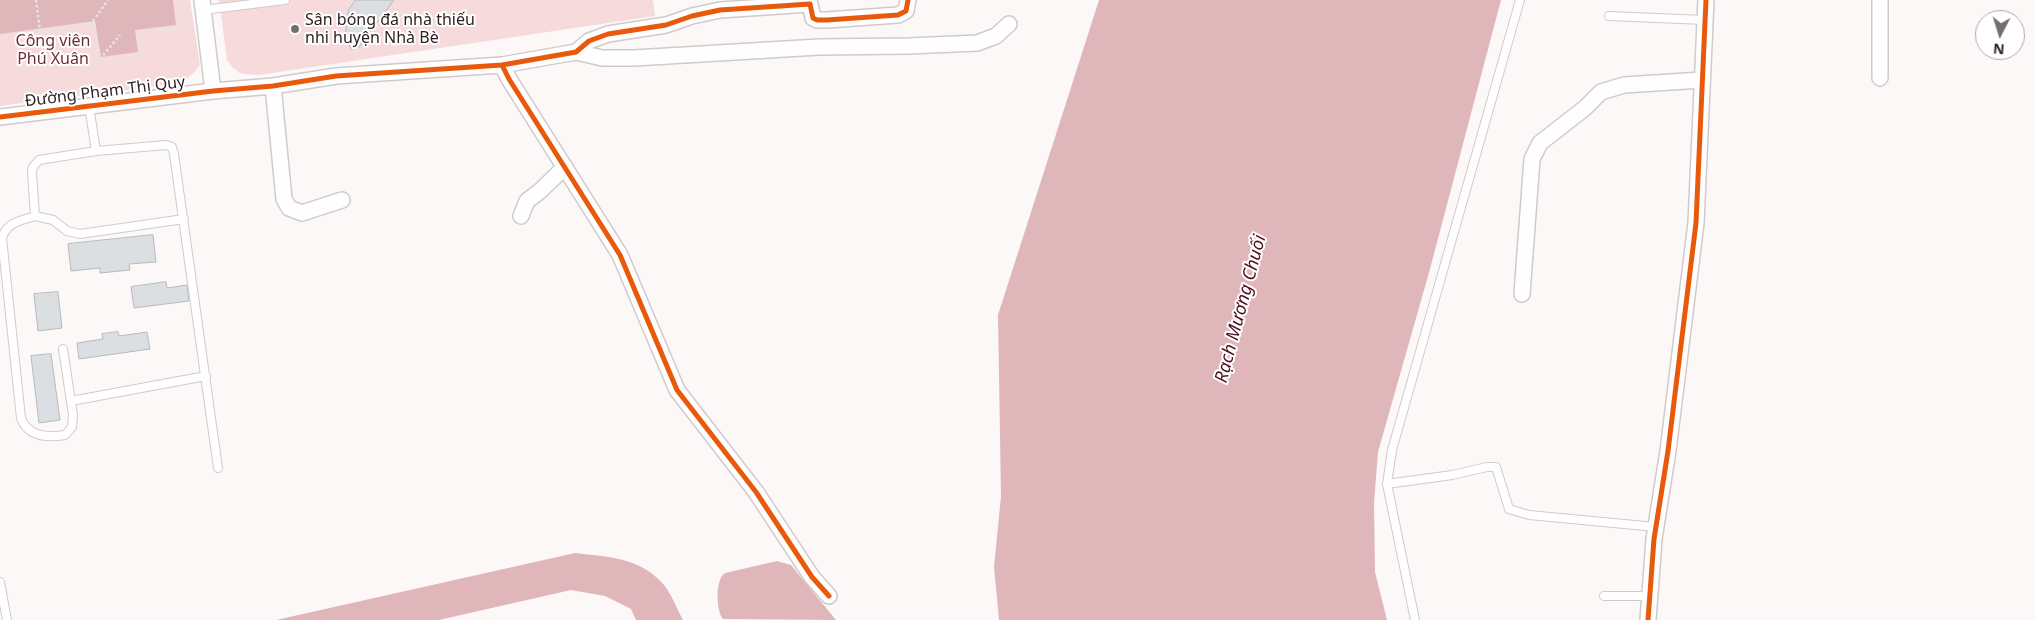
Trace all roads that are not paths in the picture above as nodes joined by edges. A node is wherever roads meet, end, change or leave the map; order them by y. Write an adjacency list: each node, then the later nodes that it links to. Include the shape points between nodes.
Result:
1 (285, 0): 8 (lane)
2 (908, 0): 6 (street, via 906,11 898,14 822,20 813,18)
3 (1520, 0): 31 (lane, via 1392,450)
4 (1706, 0): 10 (street)
5 (1880, 0): 14 (street)
6 (810, 2): 7 (street)
7 (748, 4): 12 (street, via 666,25 608,34 589,41)
8 (203, 11): 17 (street)
9 (1610, 16): 10 (lane)
10 (1705, 20): 15 (street)
11 (1009, 24): 12 (street, via 996,36 977,44 819,47 634,58 602,58)
12 (576, 52): 13 (street, Đường Phạm Thị Quy)
13 (502, 64): 16 (street, Đường Phạm Thị Quy, via 336,76); 21 (street)
14 (1880, 78)
15 (1702, 80): 26 (street, via 1624,85 1601,92 1586,108 1540,143 1532,159); 32 (street, via 1696,223)
16 (273, 86): 17 (street, Đường Phạm Thị Quy); 22 (street, via 284,199 289,208 302,213)
17 (213, 91): 18 (street, Đường Phạm Thị Quy)
18 (90, 106): 19 (street, Đường Phạm Thị Quy); 20 (lane)
19 (0, 117)
20 (96, 151): 23 (lane, via 39,160 32,172); 25 (lane, via 172,147)
21 (565, 167): 24 (street, via 527,201); 34 (street, via 620,255 677,390 756,492 812,577)
22 (342, 200)
23 (35, 216): 25 (lane, via 53,220 67,231 80,234); 29 (lane, via 4,229 2,238 24,427 44,436 65,435 72,427)
24 (521, 216)
25 (184, 219): 28 (lane)
26 (1522, 294)
27 (64, 349): 29 (lane)
28 (206, 376): 29 (lane); 30 (lane)
29 (71, 401)
30 (218, 468)
31 (1387, 484): 32 (lane, via 1496,467 1509,509 1529,515); 38 (lane)
32 (1656, 527): 36 (street)
33 (0, 582): 37 (lane)
34 (829, 596)
35 (1604, 596): 36 (lane)
36 (1650, 596): 39 (street)
37 (7, 620)
38 (1415, 620)
39 (1648, 620)

